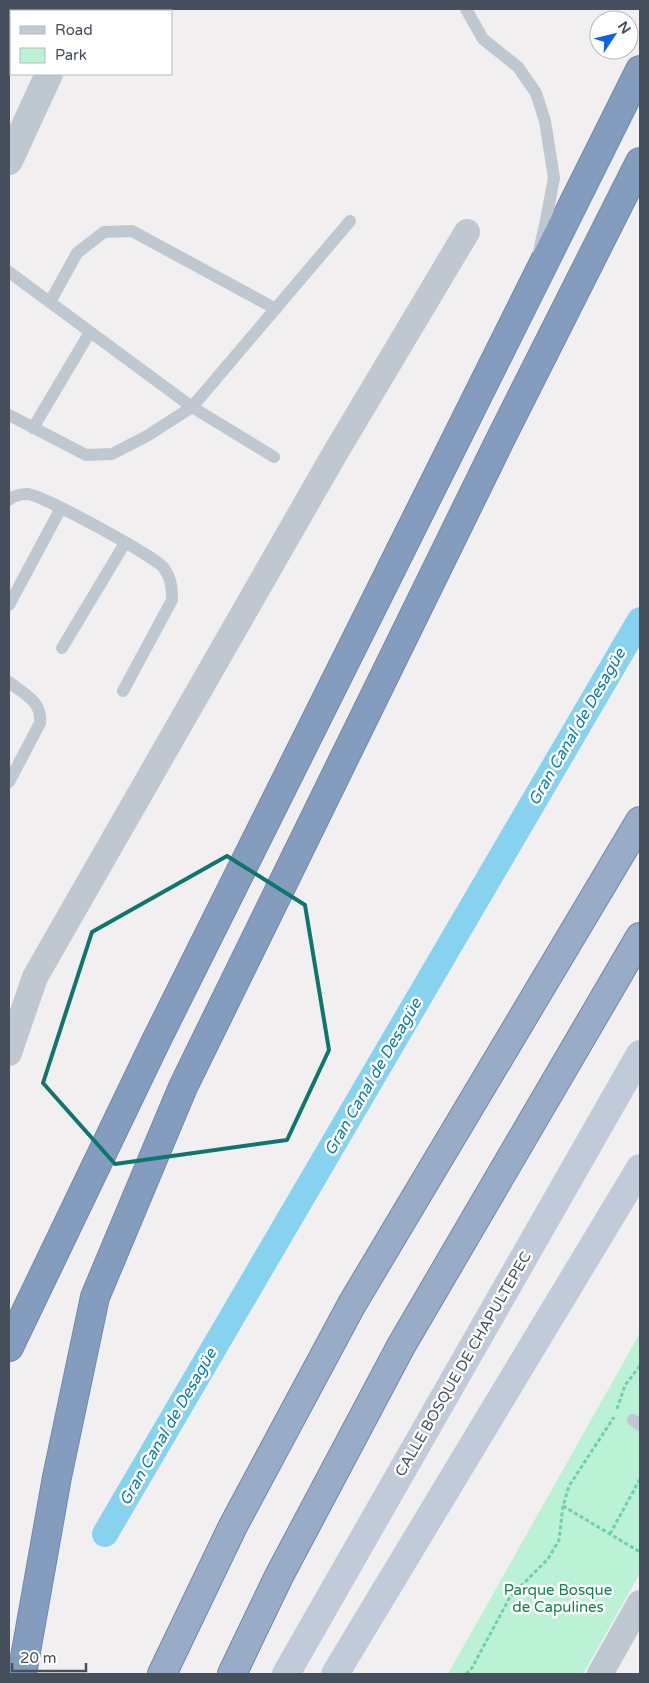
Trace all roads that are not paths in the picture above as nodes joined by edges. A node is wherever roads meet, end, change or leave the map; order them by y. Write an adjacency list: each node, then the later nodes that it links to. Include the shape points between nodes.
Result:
1 (466, 9): 9 (lane, via 483,39 518,67 536,93 545,121 554,178)
2 (640, 70): 9 (highway)
3 (49, 75): 4 (street)
4 (9, 161)
5 (640, 162): 32 (highway, via 183,1087 95,1297 57,1478)
6 (350, 221): 11 (lane)
7 (467, 232): 27 (street, via 334,456 35,977)
8 (9, 272): 10 (lane)
9 (526, 297): 30 (highway, via 156,1041)
10 (50, 302): 11 (lane, via 77,253 104,232 132,231); 12 (lane)
11 (276, 309): 13 (lane)
12 (90, 332): 13 (lane); 15 (lane)
13 (192, 407): 15 (lane, via 112,454 86,455); 16 (lane)
14 (9, 415): 15 (lane)
15 (33, 428)
16 (274, 457)
17 (9, 498): 18 (lane, via 27,494)
18 (61, 508): 19 (lane); 20 (lane)
19 (125, 543): 21 (lane); 23 (lane, via 162,566 172,583 172,600)
20 (9, 605)
21 (62, 648)
22 (9, 683): 24 (lane, via 38,704 41,714 40,724)
23 (122, 692)
24 (9, 782)
25 (640, 822): 33 (highway, via 352,1304 233,1526)
26 (640, 937): 34 (highway, via 401,1346 279,1576)
27 (9, 1053)
28 (640, 1054): 35 (main road, CALLE BOSQUE DE CHAPULTEPEC)
29 (640, 1168): 36 (main road)
30 (9, 1348)
31 (640, 1603): 37 (street)
32 (22, 1674)
33 (162, 1674)
34 (232, 1674)
35 (286, 1674)
36 (336, 1674)
37 (600, 1674)

